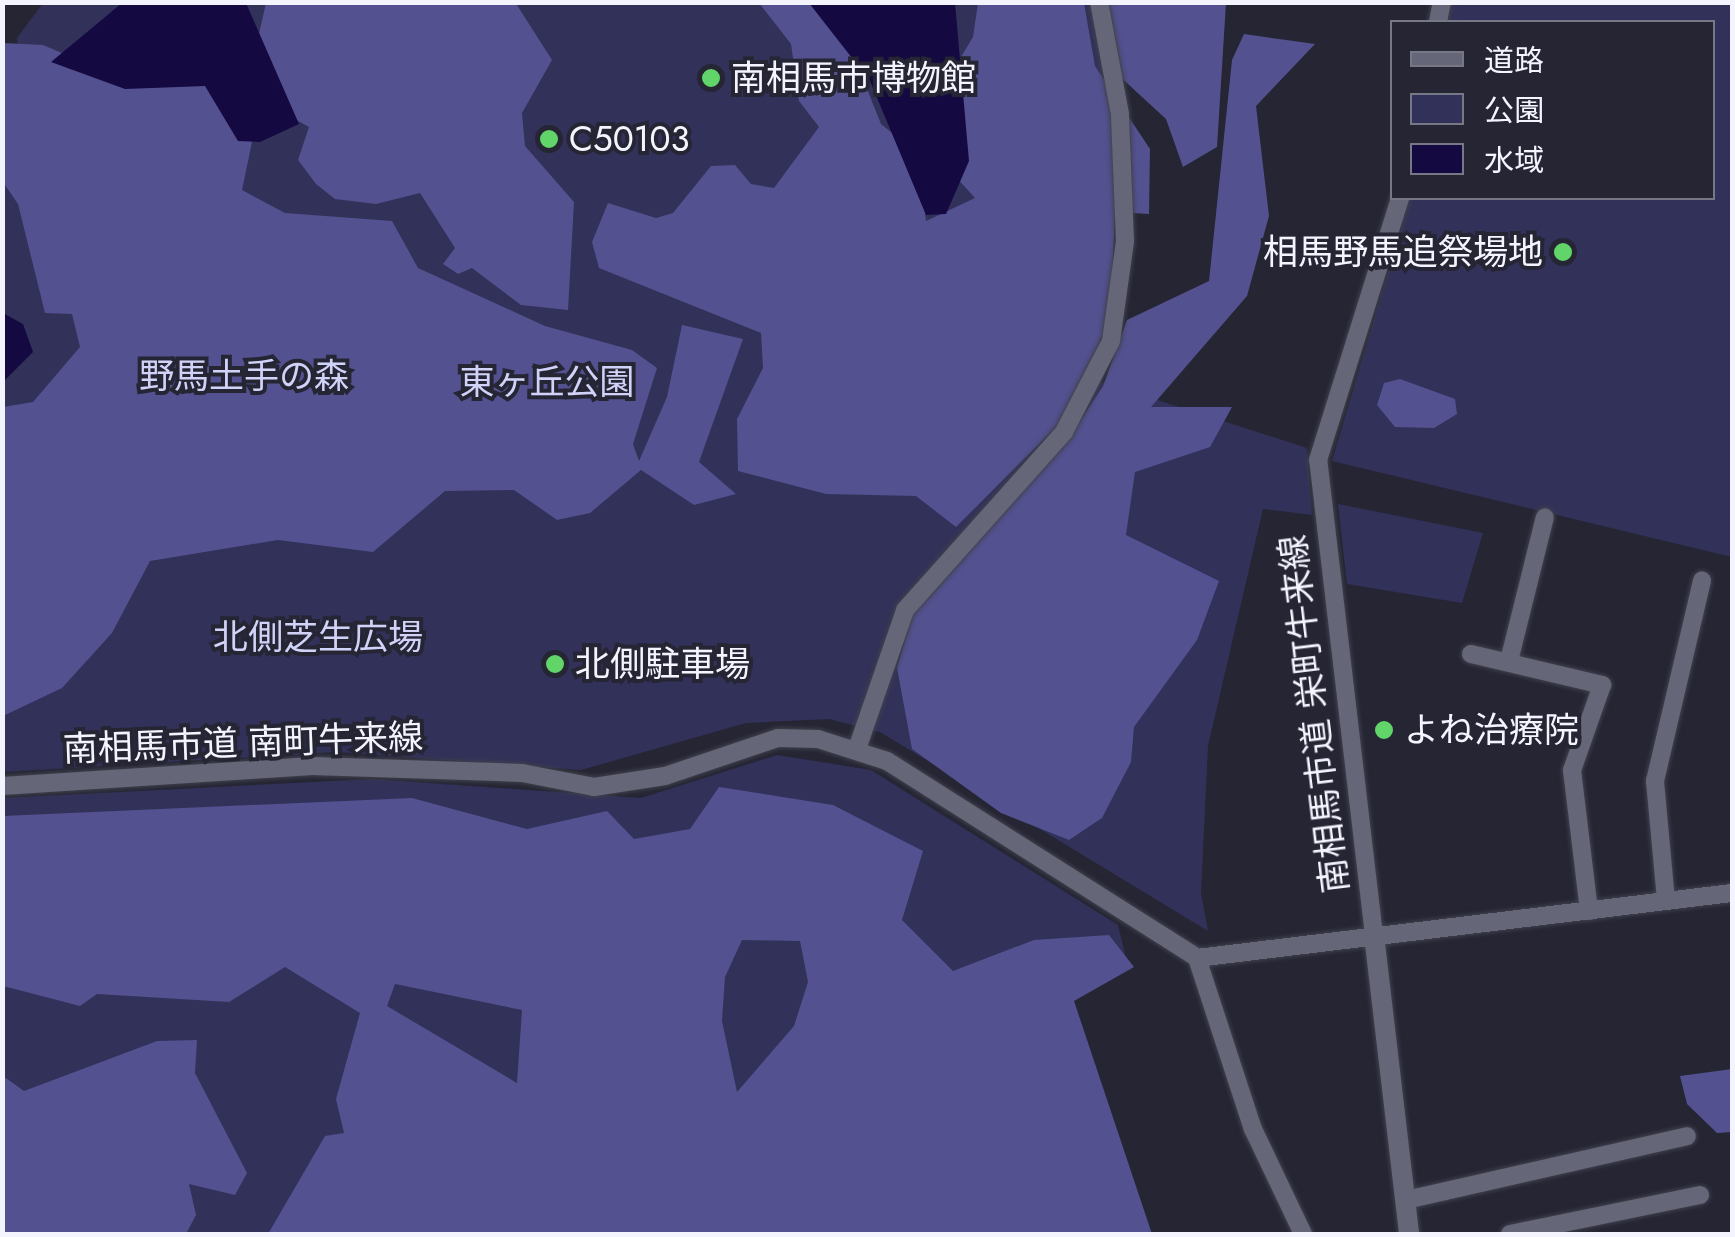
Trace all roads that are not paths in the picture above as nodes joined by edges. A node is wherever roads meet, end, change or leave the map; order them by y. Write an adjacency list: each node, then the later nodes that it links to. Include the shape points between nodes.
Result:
1 (1099, 2): 7 (street, via 1120,114 1125,241 1111,342 1064,432 905,610)
2 (1399, 200): 12 (street, 南相馬市道 栄町牛来線, via 1318,460)
3 (1545, 518): 6 (street)
4 (1702, 580): 10 (street, via 1655,781)
5 (1471, 654): 6 (street)
6 (1509, 661): 11 (street, via 1602,685 1572,770)
7 (857, 749): 8 (street, 南相馬市道 南町牛来線, via 778,738 665,776 594,787 522,773 312,766); 13 (street, 南相馬市道 南町牛来線)
8 (2, 786)
9 (1732, 894): 10 (street)
10 (1666, 900): 11 (street)
11 (1589, 911): 12 (street)
12 (1374, 935): 13 (street); 16 (street, 南相馬市道 栄町牛来線)
13 (1198, 958): 17 (street, via 1254,1129)
14 (1688, 1136): 16 (street)
15 (1700, 1195): 19 (street)
16 (1406, 1200): 18 (street, 南相馬市道 栄町牛来線)
17 (1303, 1234)
18 (1409, 1234)
19 (1510, 1234)

